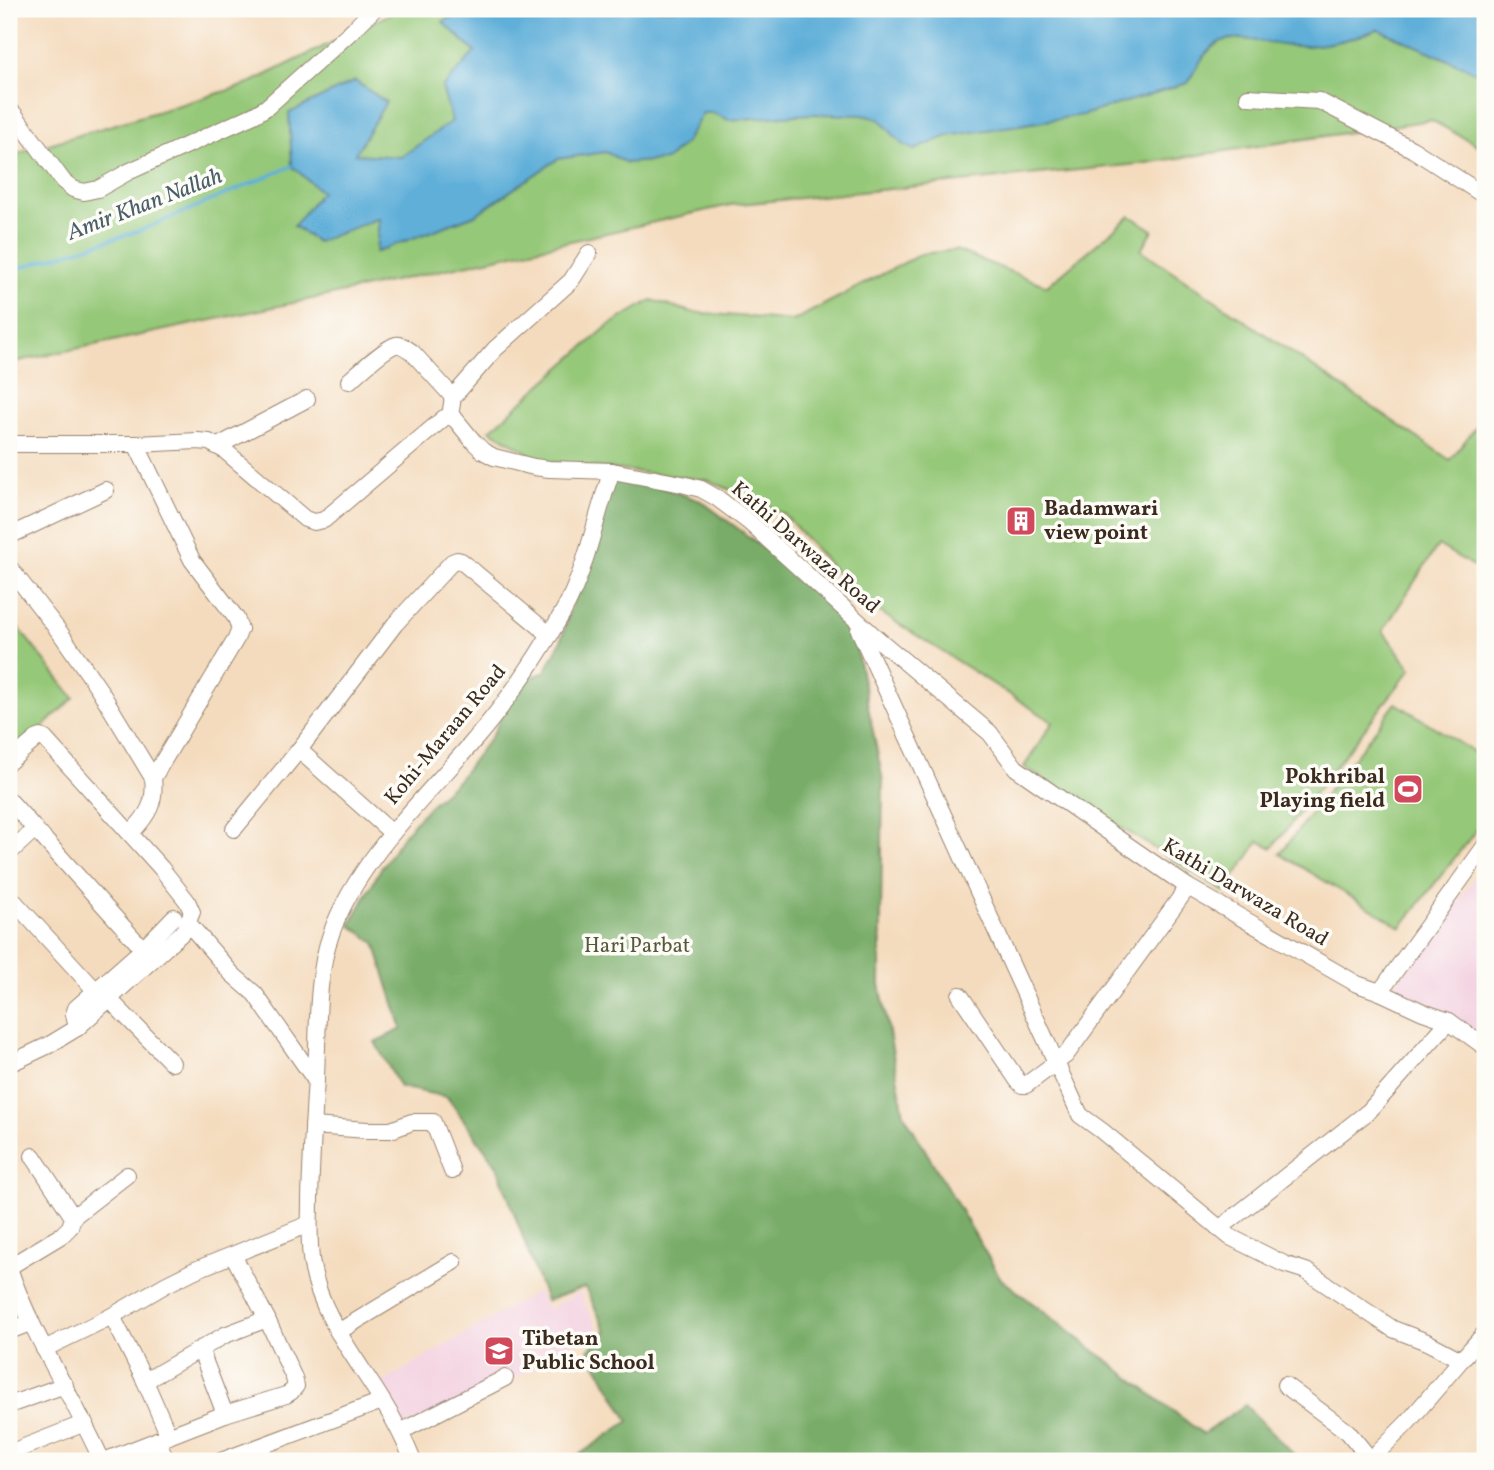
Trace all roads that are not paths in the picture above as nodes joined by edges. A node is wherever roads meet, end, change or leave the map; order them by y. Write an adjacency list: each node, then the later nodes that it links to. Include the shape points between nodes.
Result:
1 (374, 9): 3 (street, via 267,107 98,189 73,190)
2 (1248, 97): 4 (street, via 1320,101 1412,149)
3 (14, 114)
4 (1485, 196)
5 (589, 253): 7 (street, via 571,281 495,349)
6 (349, 381): 7 (street, via 386,350 404,346)
7 (453, 397): 9 (street)
8 (307, 399): 12 (street)
9 (450, 416): 12 (street, via 324,520 314,522); 13 (street, Kathi Darwaza Road, via 494,457 550,469)
10 (9, 444): 11 (street)
11 (136, 444): 12 (street, via 198,441); 21 (street, via 192,559 240,629)
12 (218, 446)
13 (612, 471): 18 (street, Kohi-Maraan Road, via 572,596); 29 (street, Kathi Darwaza Road, via 682,484 717,498 990,733 1016,768)
14 (106, 490): 15 (street)
15 (9, 536)
16 (9, 567): 21 (street, via 99,689)
17 (859, 630): 39 (street)
18 (550, 635): 19 (street, via 461,561 452,562 396,624); 26 (street, Kohi-Maraan Road, via 494,716)
19 (299, 750): 24 (street); 26 (street)
20 (9, 761): 25 (street, via 36,739 45,739)
21 (153, 778): 25 (street, via 151,807)
22 (9, 800): 23 (street)
23 (35, 829): 28 (street); 32 (street)
24 (234, 830)
25 (131, 833): 31 (street, via 187,901 192,912)
26 (392, 833): 41 (street, Kohi-Maraan Road, via 358,881 331,934 321,972)
27 (1485, 845): 33 (street)
28 (9, 853)
29 (1188, 887): 33 (street, Kathi Darwaza Road, via 1357,984); 39 (street)
30 (9, 896): 34 (street)
31 (181, 920): 32 (street); 34 (street, via 184,931); 41 (street, via 255,994)
32 (143, 949): 34 (street)
33 (1380, 992): 36 (street, Kathi Darwaza Road)
34 (103, 995): 38 (street); 40 (street, via 74,1012 76,1028)
35 (960, 995): 39 (street, via 1022,1084)
36 (1450, 1021): 37 (street, Kathi Darwaza Road); 48 (street, via 1369,1111)
37 (1485, 1047)
38 (172, 1063)
39 (1056, 1063): 48 (street, via 1080,1115)
40 (9, 1064)
41 (316, 1081): 42 (street, Kohi-Maraan Road)
42 (313, 1126): 44 (street, via 391,1130 412,1122 433,1122); 47 (street, Kohi-Maraan Road)
43 (33, 1156): 46 (street)
44 (452, 1171)
45 (127, 1175): 46 (street)
46 (73, 1217): 51 (street, via 62,1236)
47 (309, 1224): 49 (street); 57 (street, Kohi-Maraan Road, via 312,1265)
48 (1219, 1229): 61 (street, via 1260,1253 1313,1275 1393,1329)
49 (233, 1255): 53 (street, via 165,1285); 54 (street)
50 (454, 1262): 57 (street)
51 (9, 1268): 52 (street)
52 (12, 1287): 55 (street)
53 (112, 1317): 59 (street); 63 (street)
54 (267, 1319): 60 (street); 68 (street, via 296,1386 286,1395)
55 (30, 1323): 56 (street); 59 (street)
56 (9, 1331)
57 (338, 1332): 66 (street, Kohi-Maraan Road)
58 (1485, 1333): 61 (street)
59 (44, 1349): 64 (street)
60 (200, 1349): 63 (street); 68 (street)
61 (1461, 1360): 77 (street)
62 (505, 1378): 70 (street)
63 (145, 1381): 71 (street)
64 (65, 1385): 67 (street); 69 (street)
65 (1285, 1385): 77 (street, via 1348,1432)
66 (383, 1401): 70 (street, Kohi-Maraan Road); 75 (street)
67 (9, 1405)
68 (225, 1414): 71 (street)
69 (85, 1423): 72 (street); 73 (street)
70 (400, 1432): 76 (street, Kohi-Maraan Road)
71 (163, 1438): 73 (street); 74 (street)
72 (18, 1454)
73 (103, 1461)
74 (167, 1461)
75 (221, 1461)
76 (413, 1461)
77 (1371, 1461)

